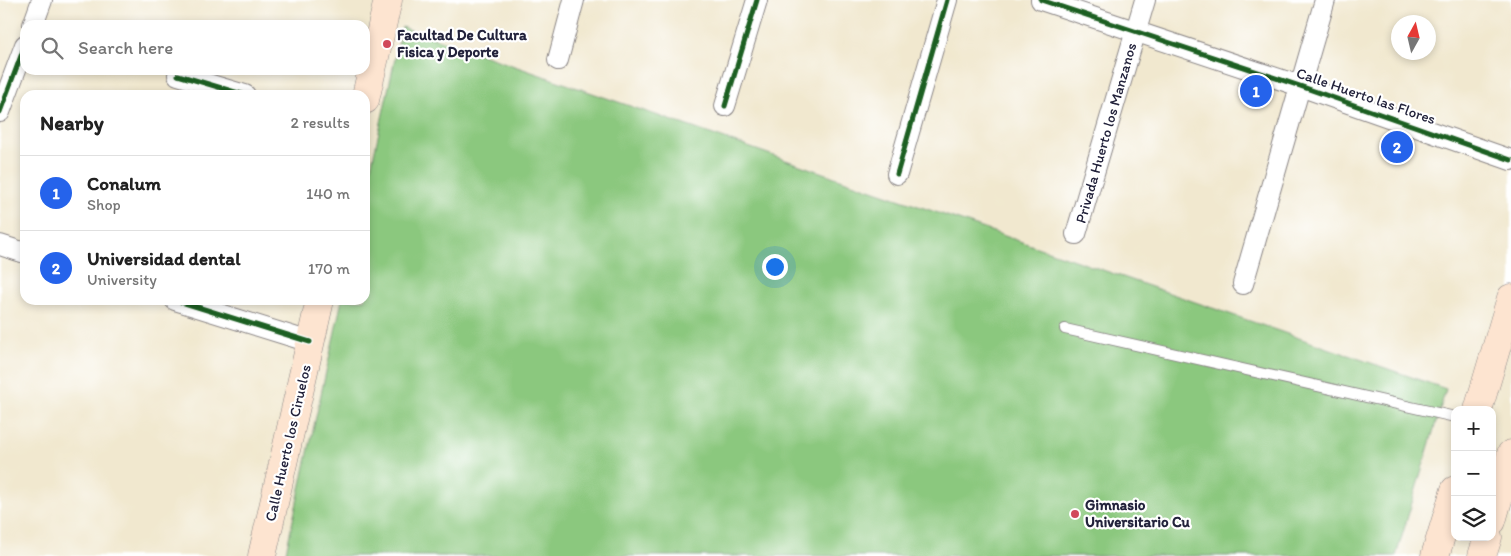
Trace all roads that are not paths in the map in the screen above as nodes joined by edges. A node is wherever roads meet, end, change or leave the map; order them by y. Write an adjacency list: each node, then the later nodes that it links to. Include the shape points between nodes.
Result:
1 (42, 0): 9 (street)
2 (388, 0): 16 (main road)
3 (574, 0): 12 (street)
4 (757, 0): 17 (street)
5 (947, 0): 20 (street)
6 (1041, 0): 10 (street, Calle Huerto las Flores)
7 (1145, 0): 10 (street, Privada Huerto los Manzanos)
8 (1325, 0): 14 (street)
9 (35, 20)
10 (1136, 33): 14 (street, Calle Huerto las Flores); 21 (street, Privada Huerto los Manzanos)
11 (20, 58): 18 (street)
12 (558, 60)
13 (181, 75): 15 (street)
14 (1300, 86): 19 (street, Calle Huerto las Flores); 24 (street)
15 (229, 90)
16 (367, 90)
17 (725, 106)
18 (0, 112)
19 (1511, 160)
20 (897, 174)
21 (1076, 234)
22 (0, 245): 23 (street)
23 (20, 251)
24 (1242, 284)
25 (1511, 298): 30 (main road)
26 (192, 305): 29 (street)
27 (319, 305): 29 (main road, Calle Huerto los Ciruelos)
28 (1065, 329): 31 (lane)
29 (310, 342): 36 (main road, Calle Huerto los Ciruelos)
30 (1479, 406)
31 (1451, 416)
32 (1511, 454): 34 (main road)
33 (1453, 496): 37 (main road)
34 (1496, 507)
35 (1487, 541): 38 (main road)
36 (262, 556)
37 (1435, 556)
38 (1482, 556)

